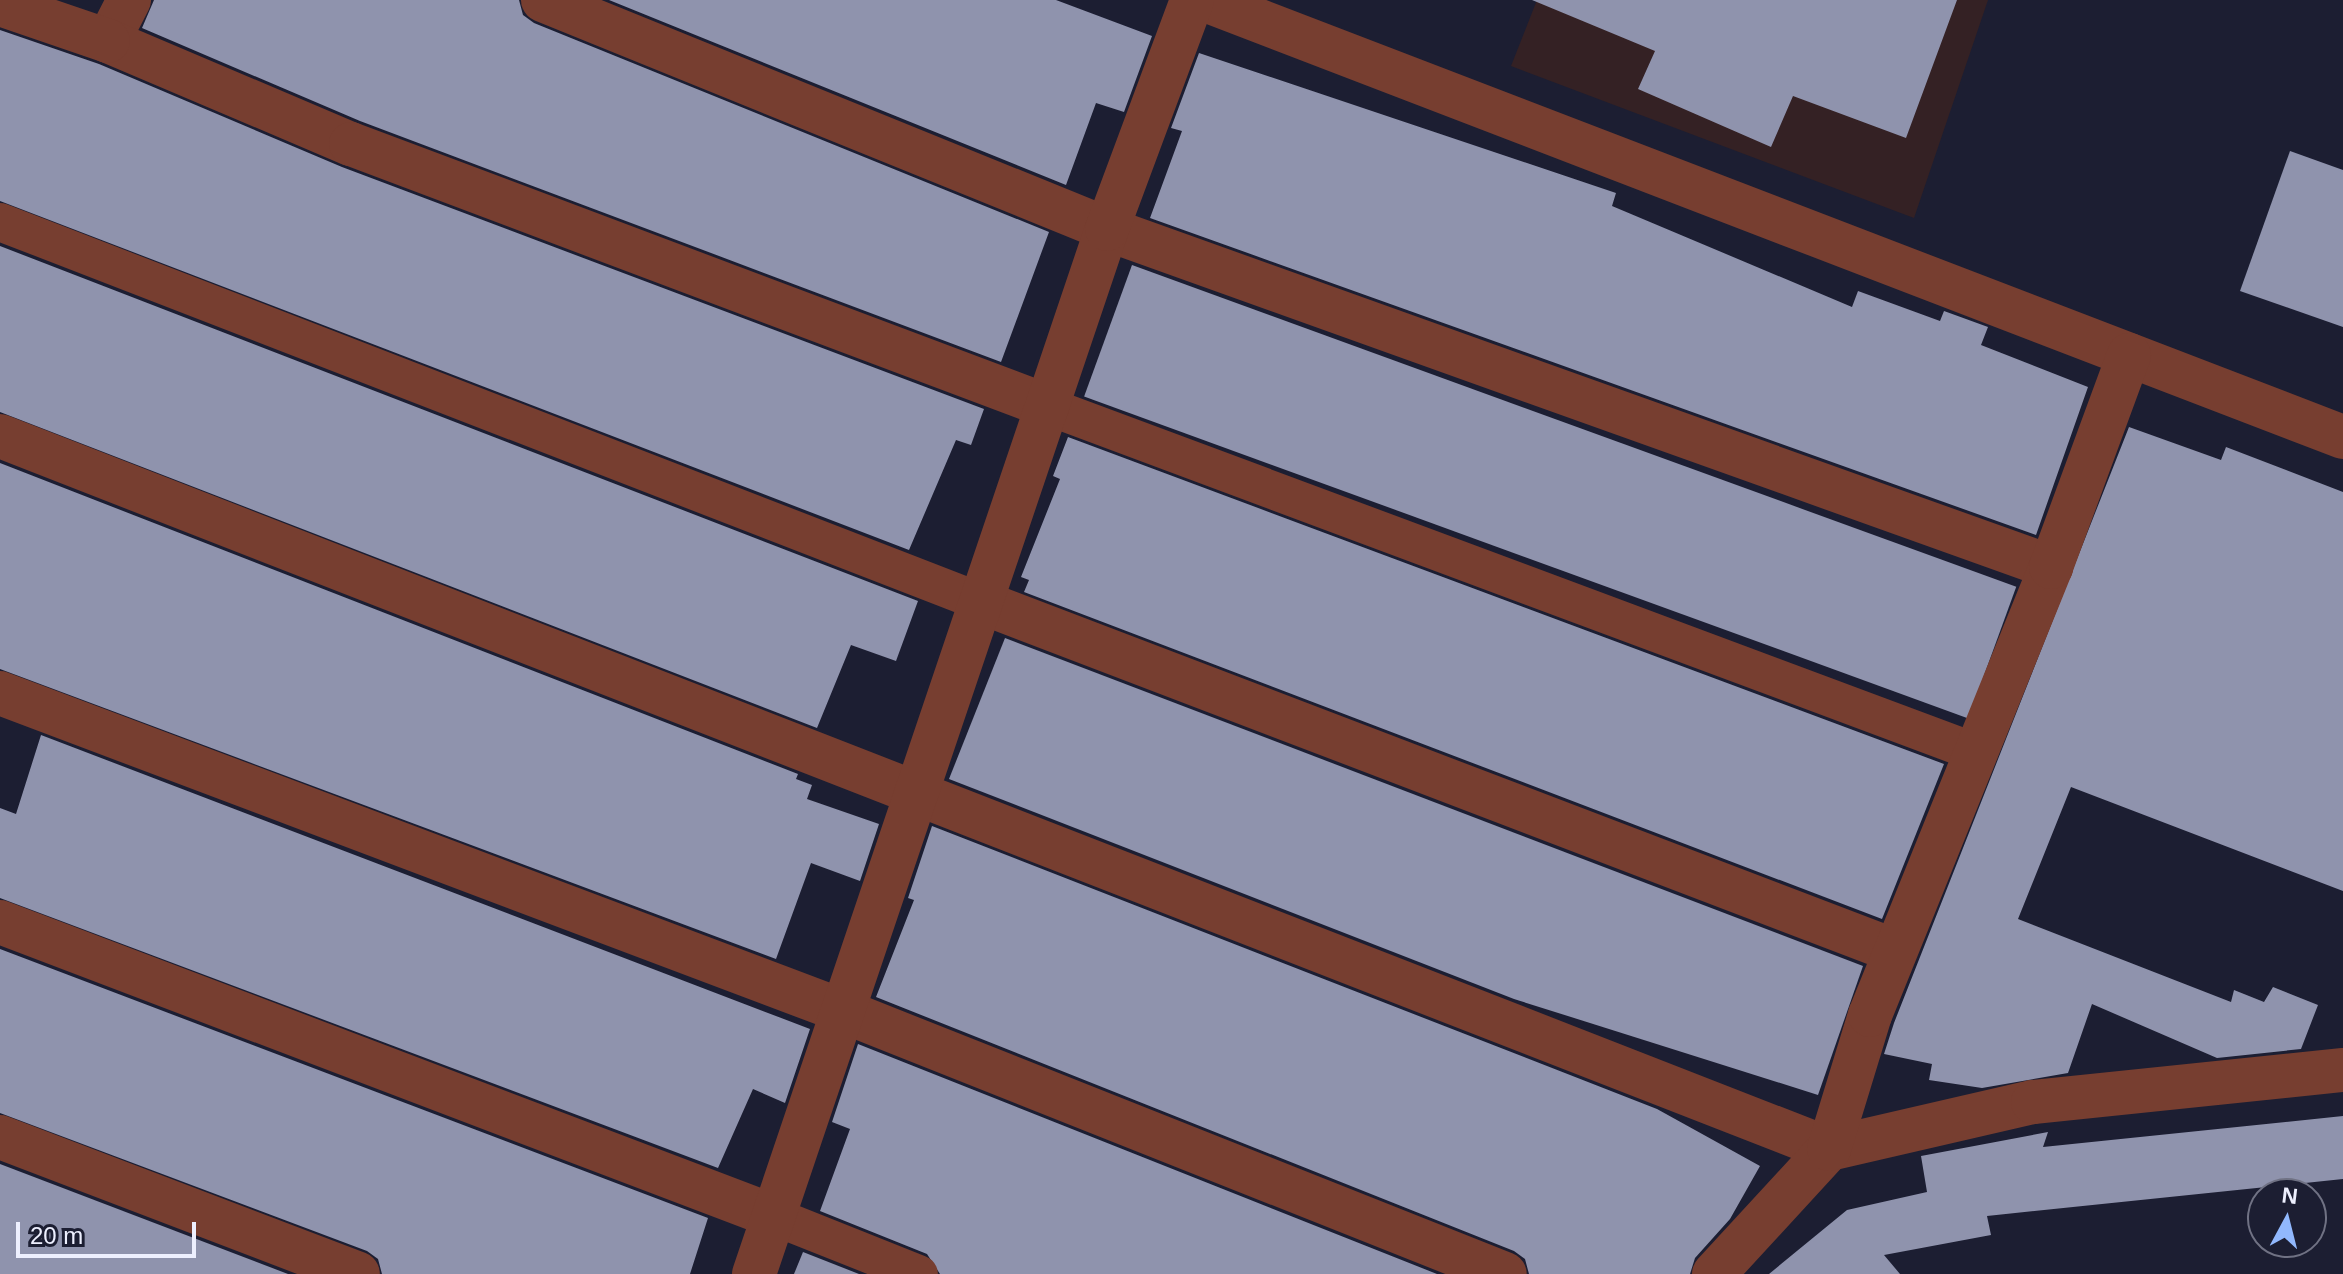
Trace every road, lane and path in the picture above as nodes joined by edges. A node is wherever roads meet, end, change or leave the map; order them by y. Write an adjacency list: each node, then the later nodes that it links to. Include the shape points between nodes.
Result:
1 (129, 0): 6 (street)
2 (543, 0): 8 (street)
3 (1192, 0): 8 (street)
4 (1205, 0): 9 (street)
5 (0, 4): 6 (street)
6 (108, 41): 10 (street, via 351,144)
7 (0, 222): 14 (street)
8 (1107, 229): 10 (street); 13 (street)
9 (2129, 355): 12 (street); 13 (street)
10 (1047, 406): 14 (street); 16 (street)
11 (0, 436): 17 (street)
12 (2343, 437)
13 (2051, 567): 16 (street)
14 (981, 602): 17 (street); 19 (street)
15 (0, 693): 20 (street)
16 (1975, 752): 19 (street)
17 (917, 792): 20 (street); 23 (street)
18 (0, 922): 24 (street)
19 (1895, 951): 23 (street)
20 (843, 1011): 24 (street); 28 (street)
21 (2343, 1070): 23 (street, via 2033,1102)
22 (0, 1137): 25 (street)
23 (1829, 1149): 29 (street)
24 (773, 1216): 26 (street); 27 (street)
25 (358, 1274)
26 (754, 1274)
27 (919, 1274)
28 (1505, 1274)
29 (1714, 1274)

